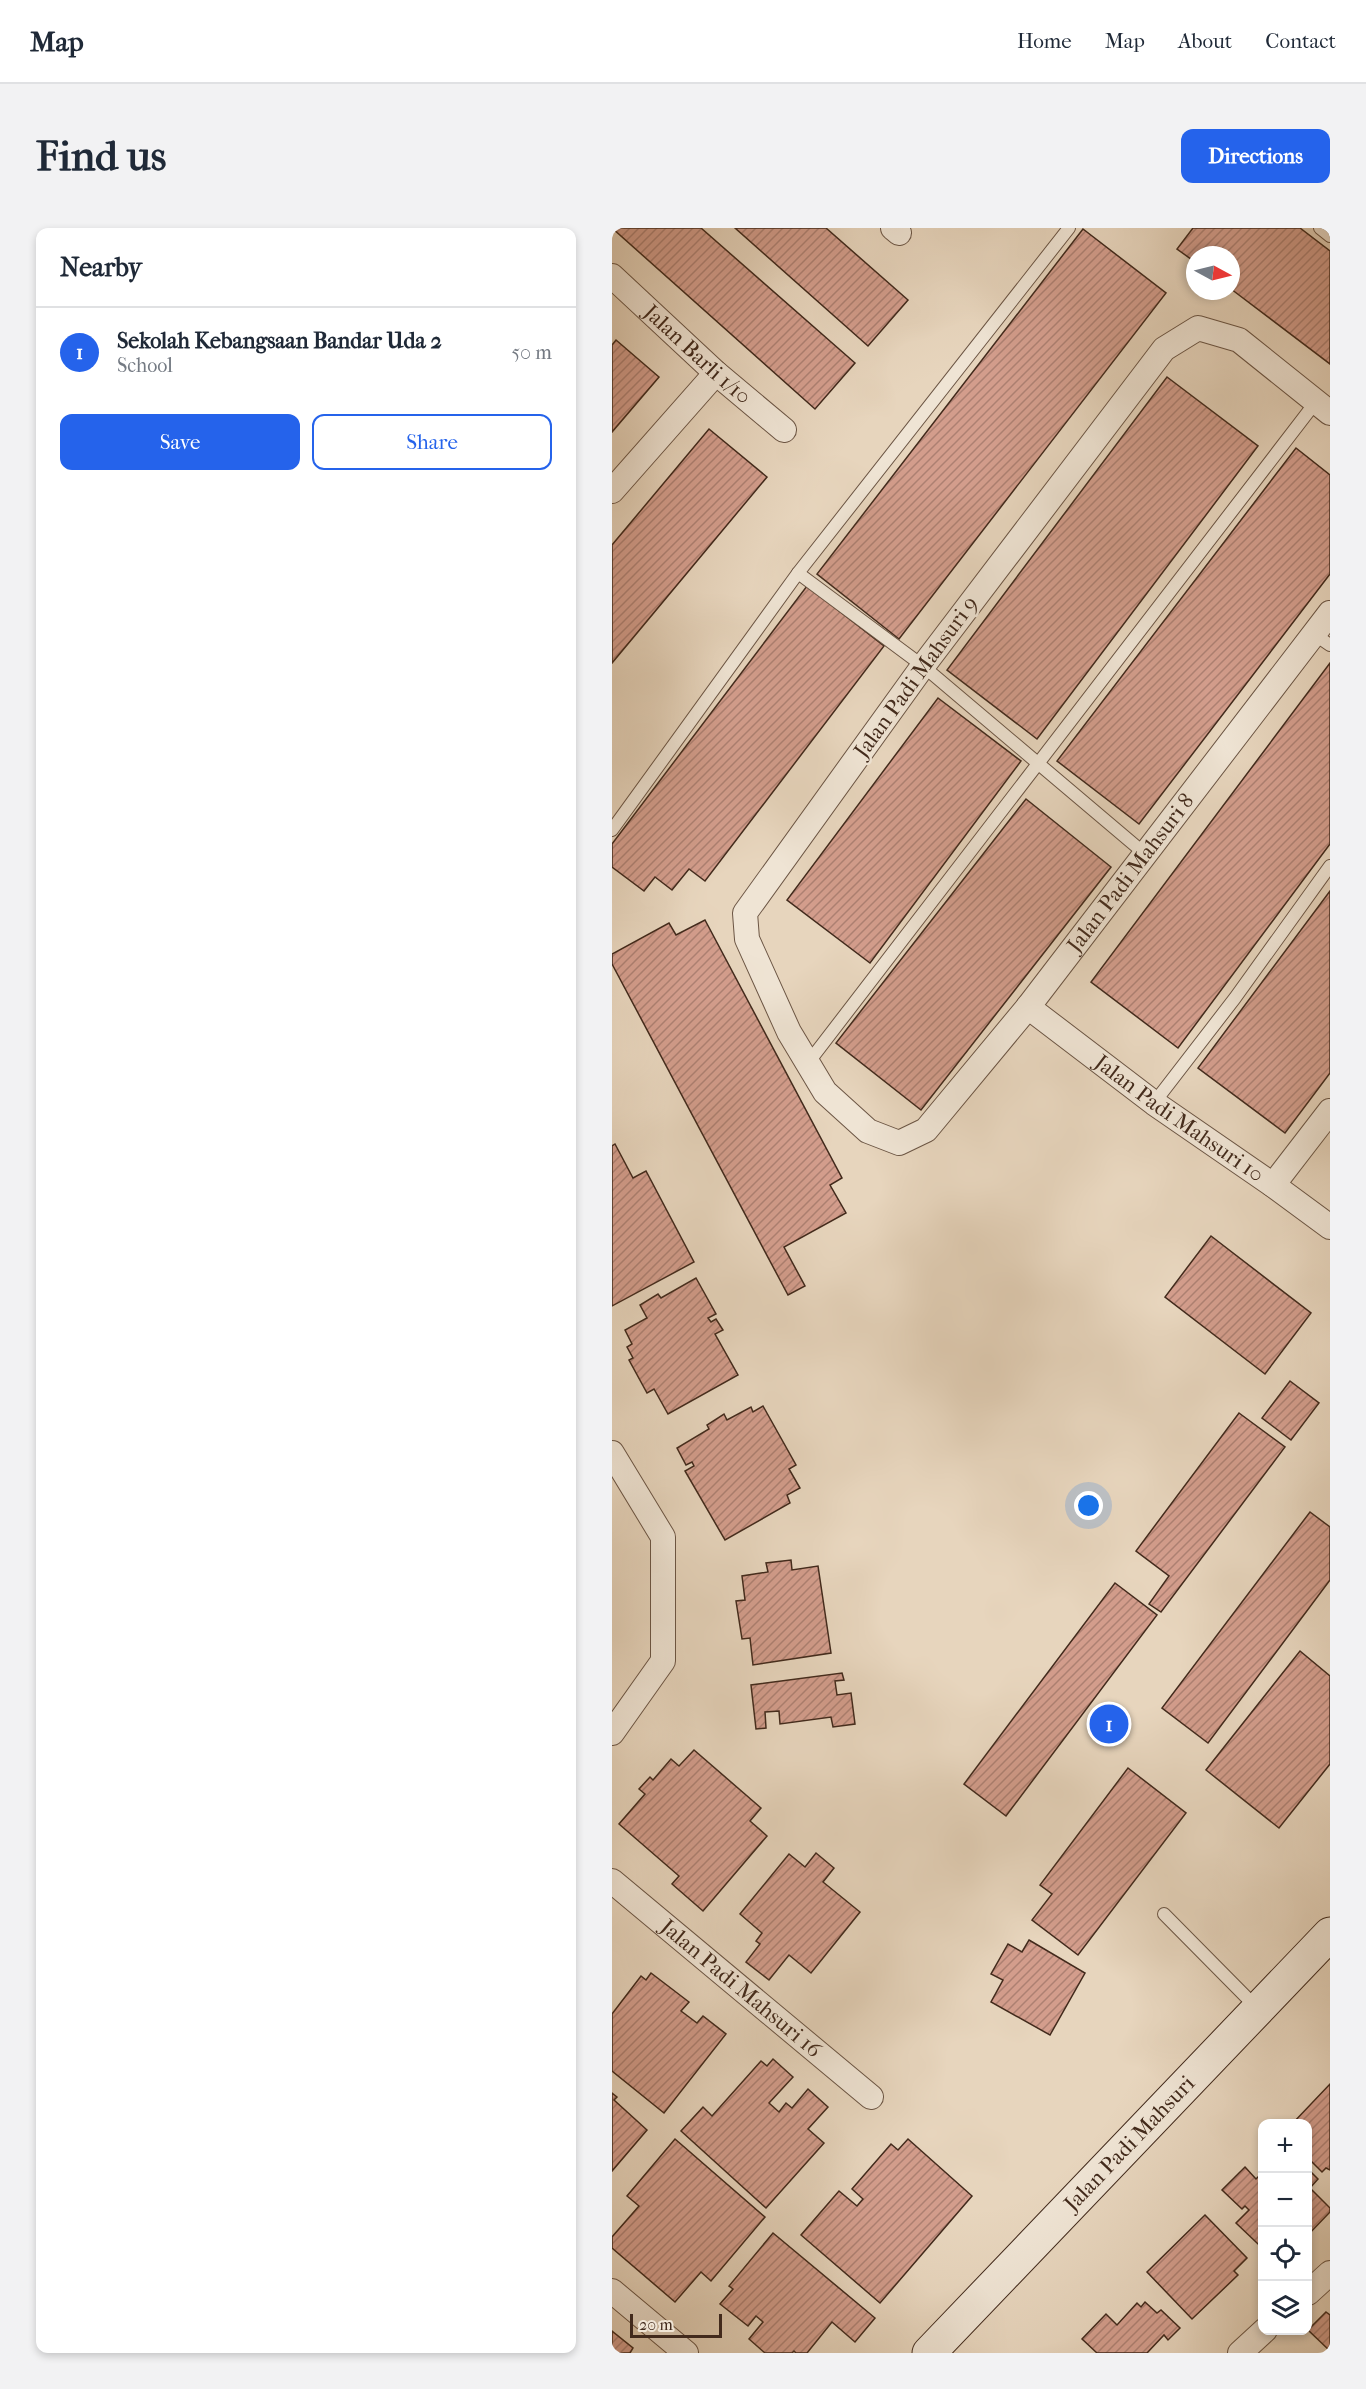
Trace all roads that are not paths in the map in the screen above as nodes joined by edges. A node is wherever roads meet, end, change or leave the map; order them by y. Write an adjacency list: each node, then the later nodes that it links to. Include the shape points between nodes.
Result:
1 (1069, 228): 9 (lane)
2 (1320, 228): 3 (lane)
3 (1330, 236)
4 (612, 276): 5 (street, Jalan Barli 1/10)
5 (716, 373): 7 (street, Jalan Barli 1/10); 8 (street)
6 (1323, 408): 12 (street, Jalan Padi Mahsuri 9, via 1239,340 1198,328 1164,349); 13 (lane)
7 (784, 430)
8 (612, 491)
9 (798, 573): 12 (lane); 14 (lane)
10 (1330, 613): 11 (street, Jalan Padi Mahsuri 8)
11 (1322, 640): 15 (street, Jalan Padi Mahsuri 8)
12 (923, 666): 13 (lane); 18 (street, Jalan Padi Mahsuri 9, via 745,913 747,939 789,1032)
13 (1039, 763): 15 (lane); 18 (lane)
14 (612, 830)
15 (1144, 853): 17 (street, Jalan Padi Mahsuri 8)
16 (1330, 866): 19 (lane)
17 (1028, 1007): 19 (street, Jalan Padi Mahsuri 10); 21 (street, Jalan Padi Mahsuri 8)
18 (808, 1063): 21 (street, Jalan Padi Mahsuri 9, via 825,1092 868,1131 899,1143)
19 (1154, 1103): 22 (street, Jalan Padi Mahsuri 10)
20 (1330, 1111): 22 (street)
21 (926, 1130)
22 (1273, 1185): 23 (street, Jalan Padi Mahsuri 10)
23 (1330, 1227)
24 (612, 1453): 25 (street, via 663,1537 663,1661)
25 (612, 1733)
26 (612, 1881): 30 (street, Jalan Padi Mahsuri 16)
27 (1164, 1914): 29 (lane)
28 (1330, 1934): 29 (main road, Jalan Padi Mahsuri)
29 (1257, 2009): 36 (main road, Jalan Padi Mahsuri)
30 (871, 2097)
31 (1330, 2273): 32 (street)
32 (1312, 2289)
33 (612, 2291): 35 (street)
34 (1260, 2335): 37 (street)
35 (686, 2353)
36 (929, 2353)
37 (1240, 2353)

